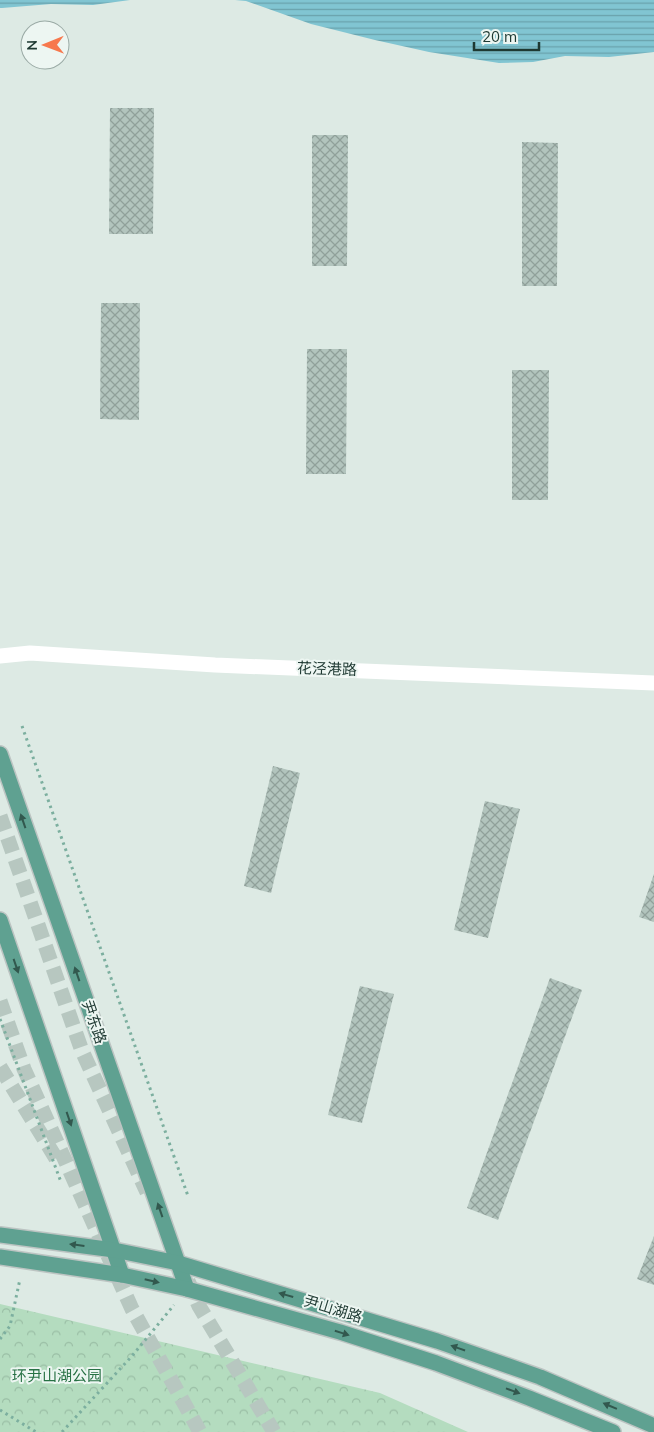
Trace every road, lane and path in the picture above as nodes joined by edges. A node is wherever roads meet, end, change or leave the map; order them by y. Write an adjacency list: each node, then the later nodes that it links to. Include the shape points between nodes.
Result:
1 (0, 656): 2 (street, 花泾港路, via 30,653 215,665)
2 (654, 683)
3 (22, 726): 8 (path)
4 (0, 754): 13 (main road, 尹东路, one-way to 4)
5 (0, 920): 10 (main road, one-way to 10)
6 (0, 1019): 7 (path)
7 (61, 1182)
8 (188, 1196)
9 (0, 1235): 10 (main road, 尹山湖路, one-way to 9)
10 (114, 1250): 13 (main road, 尹山湖路); 14 (main road)
11 (0, 1257): 12 (main road, 尹山湖路)
12 (24, 1261): 14 (main road, 尹山湖路); 16 (path, via 10,1326)
13 (178, 1263): 15 (main road, 尹东路); 18 (main road, 尹山湖路, one-way to 13, via 540,1377 437,1340)
14 (122, 1275): 15 (main road, 尹山湖路, one-way to 15)
15 (187, 1289): 20 (path, via 132,1356); 21 (main road, 尹山湖路, one-way to 21, via 436,1363)
16 (0, 1339)
17 (0, 1410): 19 (path)
18 (654, 1426)
19 (36, 1432)
20 (62, 1432)
21 (613, 1432)

